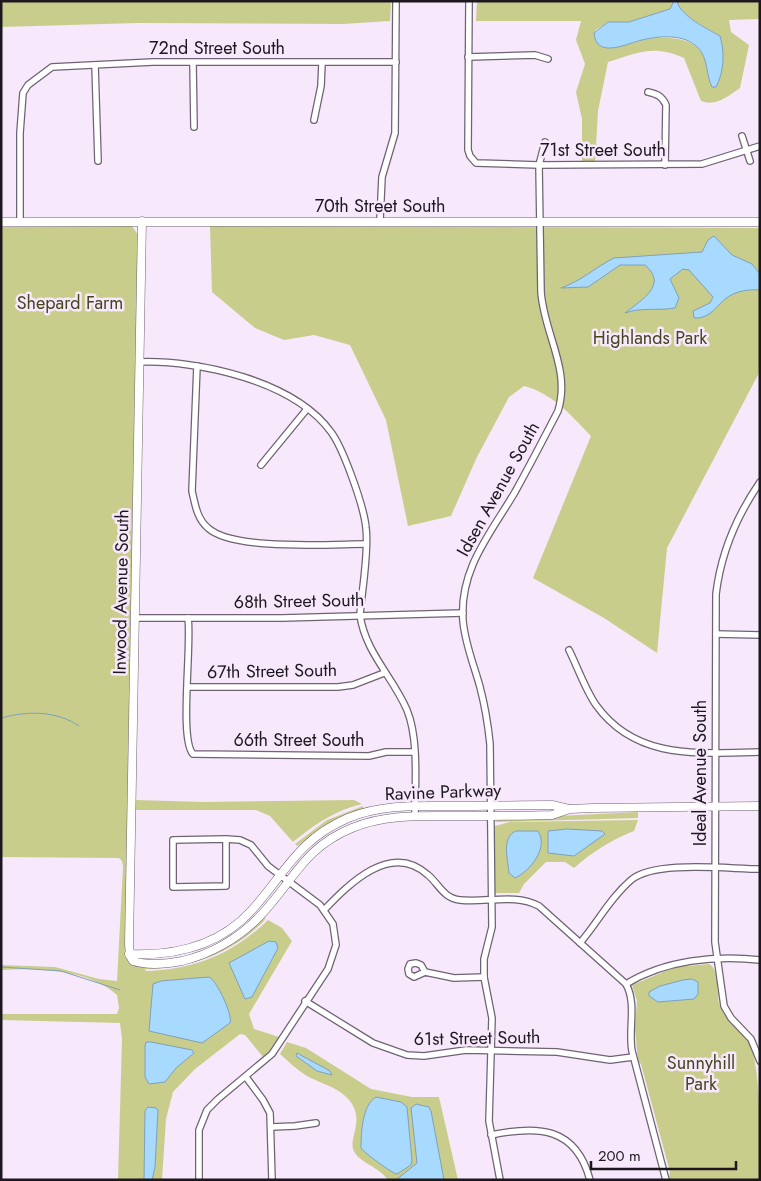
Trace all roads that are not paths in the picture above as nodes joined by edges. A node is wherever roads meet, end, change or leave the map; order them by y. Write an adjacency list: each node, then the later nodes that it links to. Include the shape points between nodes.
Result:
1 (396, 1): 5 (street)
2 (469, 1): 3 (street, 71st Street South)
3 (468, 57): 4 (street, via 535,55); 19 (street, 71st Street South, via 470,156 476,163)
4 (548, 59)
5 (396, 62): 6 (street, 72nd Street South); 20 (street, via 395,134 382,176)
6 (322, 63): 7 (street, 72nd Street South); 10 (street)
7 (193, 64): 8 (street, 72nd Street South); 11 (street)
8 (95, 65): 17 (street); 24 (street, 72nd Street South, via 52,67 40,74 23,93)
9 (648, 92): 18 (street, via 656,93 666,105)
10 (314, 120)
11 (194, 127)
12 (742, 136): 15 (street)
13 (545, 142): 19 (street, Idsen Avenue South)
14 (760, 146): 15 (street, 71st Street South)
15 (747, 150): 16 (street); 18 (street, 71st Street South, via 702,164)
16 (750, 160)
17 (98, 161)
18 (665, 165): 19 (street, 71st Street South)
19 (539, 166): 22 (street, Idsen Avenue South)
20 (380, 220): 21 (street, 70th Street South); 22 (street, 70th Street South)
21 (142, 221): 24 (street, 70th Street South); 26 (street, Inwood Avenue South)
22 (540, 221): 25 (street, 70th Street South); 32 (street, Idsen Avenue South, via 543,311 562,369 563,396 514,493 471,566)
23 (1, 222): 24 (street, 70th Street South)
24 (20, 222)
25 (760, 222)
26 (140, 362): 27 (street, via 166,361); 34 (street, Inwood Avenue South)
27 (197, 366): 28 (street, via 270,387); 31 (street, via 192,490 196,509 205,525 214,533 236,541)
28 (307, 409): 29 (street); 31 (street, via 337,441 365,518)
29 (261, 465)
30 (760, 482): 36 (street, Ideal Avenue South, via 742,510 726,545 716,594)
31 (366, 544): 33 (street)
32 (463, 613): 33 (street, 68th Street South); 45 (street, Idsen Avenue South, via 469,656 488,720)
33 (360, 615): 35 (street, 68th Street South); 39 (street, via 364,635)
34 (135, 618): 35 (street, 68th Street South); 59 (street, Inwood Avenue South)
35 (188, 618): 40 (street)
36 (716, 634): 37 (street); 43 (street, Ideal Avenue South)
37 (760, 635)
38 (569, 650): 43 (street, via 596,705 614,725 642,742 664,750)
39 (384, 673): 40 (street, 67th Street South, via 338,687); 41 (street, via 407,710 413,729)
40 (188, 687): 41 (street, 66th Street South, via 189,746 194,754 369,756)
41 (414, 752): 44 (street)
42 (760, 752): 43 (street)
43 (716, 753): 46 (street, Ideal Avenue South)
44 (415, 806): 45 (street, Ravine Parkway); 49 (street); 54 (street, Ravine Parkway, via 380,809 345,820 310,841)
45 (491, 806): 48 (street, Ravine Parkway, via 552,805); 50 (street, Idsen Avenue South)
46 (715, 806): 47 (street, Ravine Parkway); 48 (street, Ravine Parkway); 52 (street, Ideal Avenue South)
47 (760, 806)
48 (570, 810): 50 (street, Ravine Parkway, via 552,815)
49 (415, 816): 50 (street, Ravine Parkway); 55 (street, Ravine Parkway, via 379,820 342,832 313,852)
50 (491, 816): 56 (street, Idsen Avenue South)
51 (226, 839): 51 (street, via 226,886 173,887 173,840); 54 (street, via 251,845)
52 (715, 869): 53 (street); 58 (street, via 659,868 641,874 605,907); 60 (street, Ideal Avenue South)
53 (760, 869)
54 (279, 875): 55 (street); 59 (street, Ravine Parkway, via 247,916 216,938 178,951)
55 (287, 880): 57 (street); 59 (street, Ravine Parkway, via 258,918 219,947 176,962 152,964 134,962)
56 (492, 900): 57 (street, via 454,898 442,892 422,870 396,863 360,876); 58 (street, via 522,900 536,904); 63 (street, Idsen Avenue South, via 492,931)
57 (324, 910): 65 (street, via 334,930 335,951)
58 (580, 943): 64 (street)
59 (129, 954)
60 (717, 960): 61 (street); 64 (street, via 672,964); 68 (street, Ideal Avenue South, via 724,1008 751,1039)
61 (760, 960)
62 (425, 972): 63 (street, via 452,978)
63 (484, 977): 66 (street, Idsen Avenue South, via 492,1013)
64 (626, 984): 67 (street, via 632,998 630,1031)
65 (306, 1001): 66 (street, 61st Street South, via 373,1043 401,1054 424,1056 455,1051); 69 (street, via 272,1054)
66 (492, 1051): 67 (street, 61st Street South, via 561,1052 610,1060); 72 (street, Idsen Avenue South)
67 (634, 1057): 77 (street)
68 (760, 1061)
69 (246, 1077): 71 (street, via 267,1106); 73 (street, via 214,1102 204,1116 199,1130)
70 (316, 1123): 71 (street)
71 (272, 1127): 74 (street)
72 (491, 1134): 75 (street, Idsen Avenue South); 76 (street, via 539,1131 561,1136 580,1152)
73 (199, 1180)
74 (272, 1180)
75 (500, 1180)
76 (590, 1180)
77 (666, 1180)

